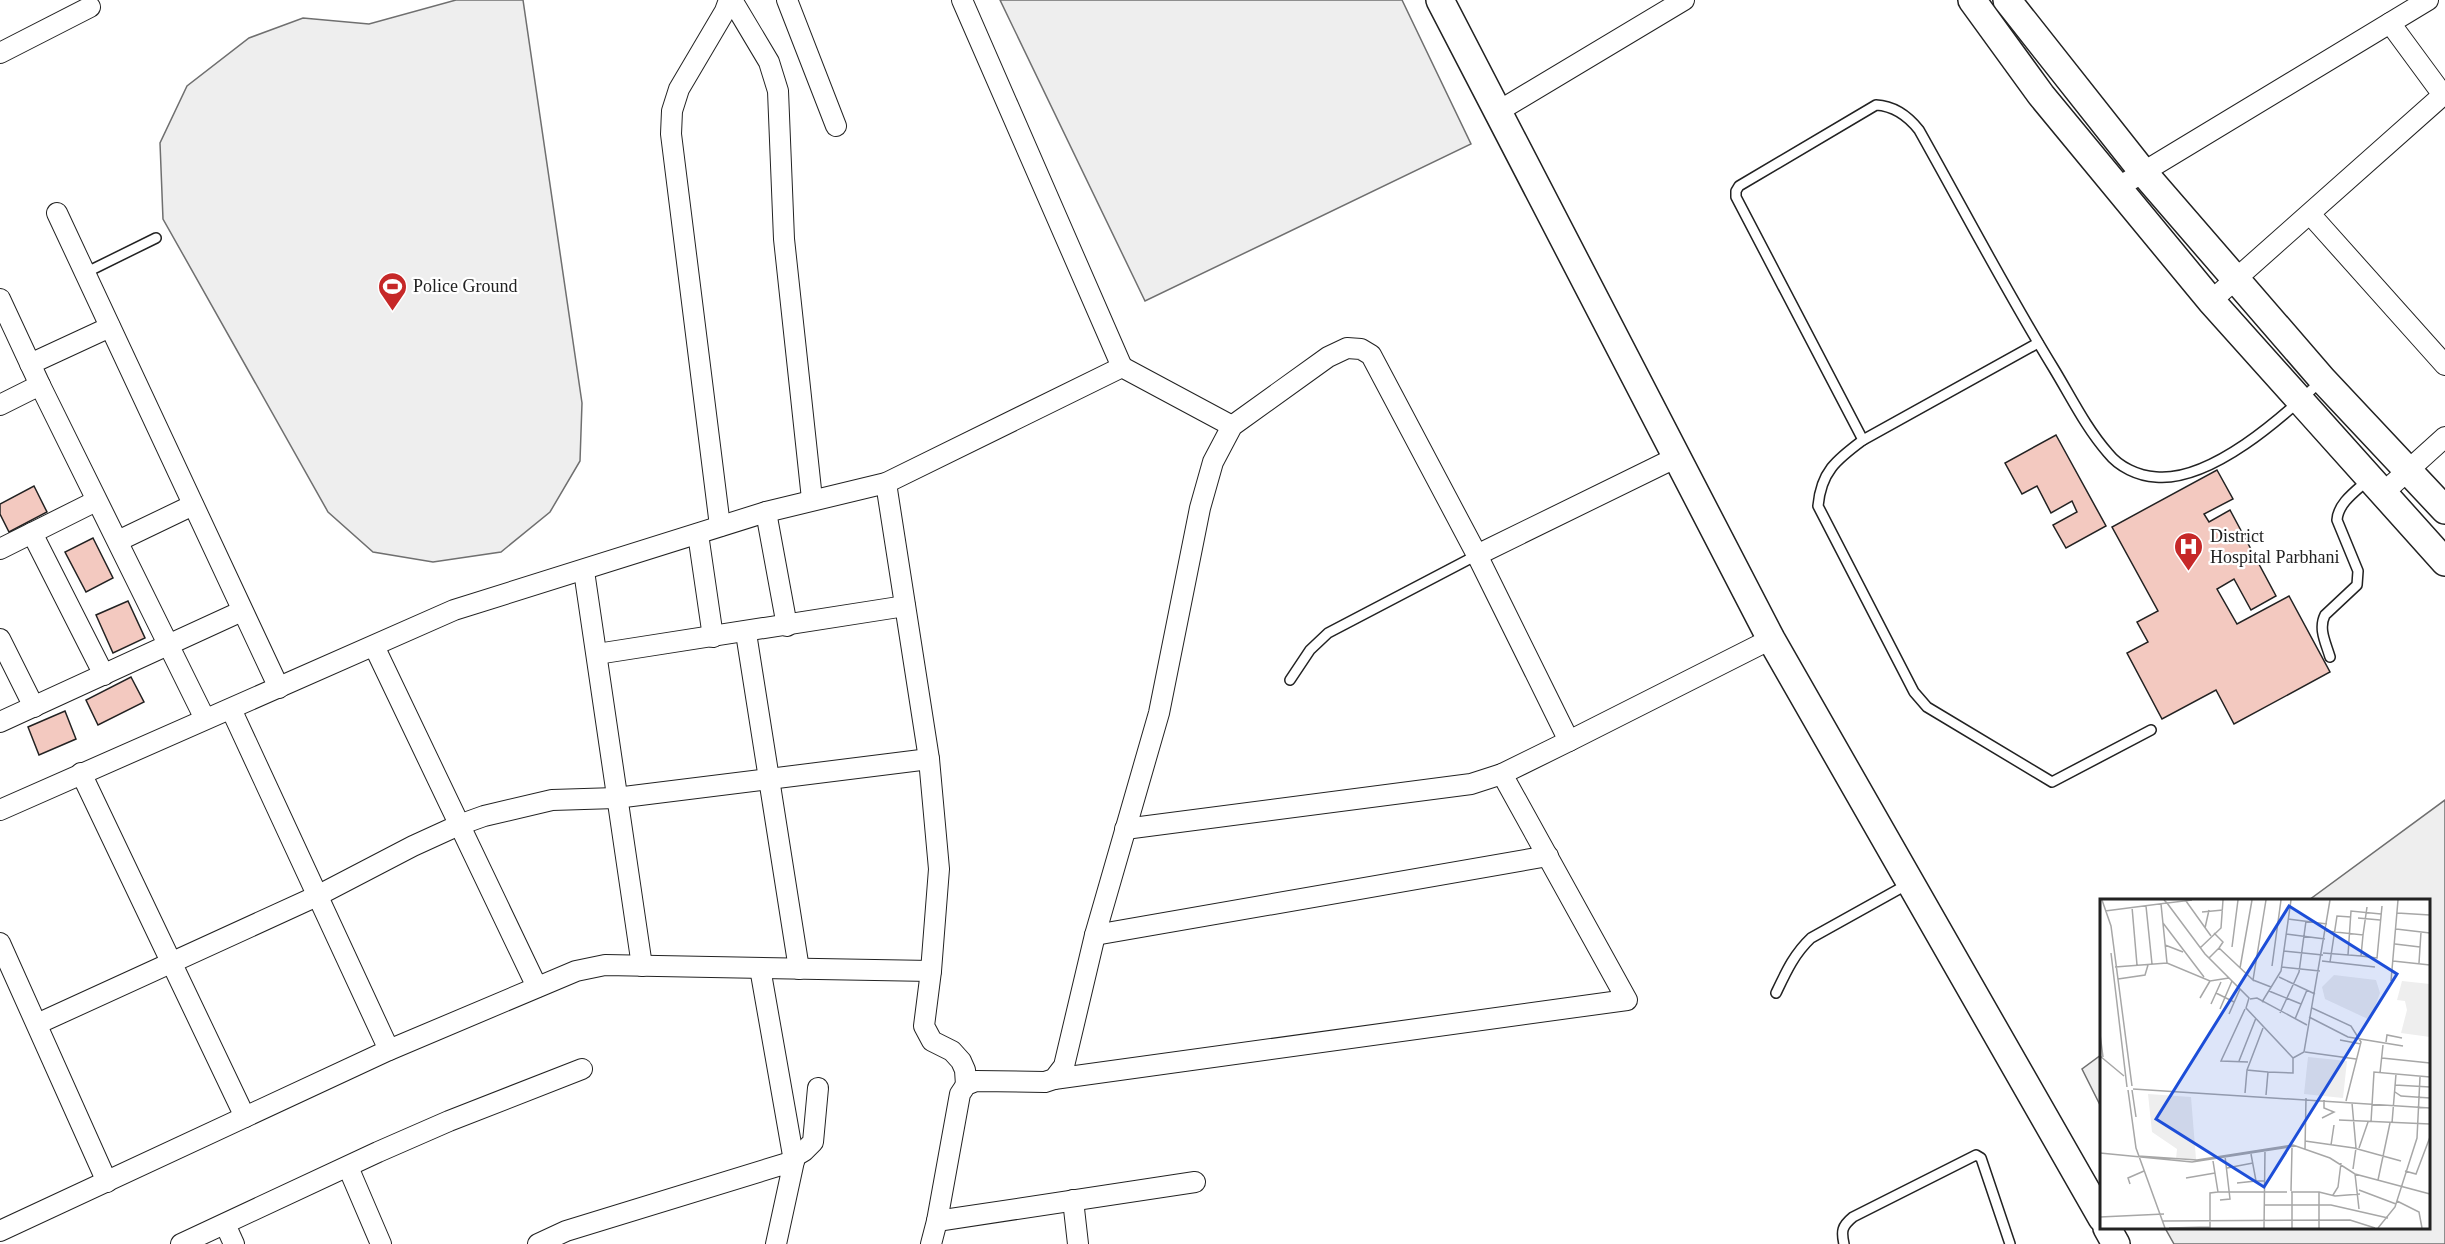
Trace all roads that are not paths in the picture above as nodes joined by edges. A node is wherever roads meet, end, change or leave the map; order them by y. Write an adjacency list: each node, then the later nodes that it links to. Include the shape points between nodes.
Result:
1 (730, 0): 42 (street, via 769,62 778,91 784,239); 47 (street, via 680,89 672,111 671,134)
2 (787, 0): 16 (street)
3 (962, 0): 30 (street)
4 (1440, 0): 15 (street)
5 (1684, 0): 15 (street)
6 (1972, 0): 13 (street)
7 (2007, 0): 12 (street)
8 (2428, 0): 10 (street)
9 (90, 7): 11 (street)
10 (2390, 23): 14 (street); 17 (street)
11 (0, 53)
12 (2067, 76): 13 (street); 17 (street)
13 (2041, 95): 18 (street)
14 (2444, 96): 20 (street)
15 (1497, 112): 38 (street)
16 (836, 126)
17 (2143, 172): 18 (street); 23 (street)
18 (2117, 188): 25 (street)
19 (57, 213): 22 (street)
20 (2310, 214): 23 (street); 29 (street)
21 (156, 238): 22 (lane)
22 (85, 273): 26 (street)
23 (2236, 280): 25 (street); 31 (street)
24 (0, 299): 28 (street)
25 (2211, 302): 33 (street)
26 (110, 327): 28 (street); 44 (street)
27 (2038, 343): 33 (lane, via 2108,454 2129,469 2154,477 2175,477 2228,456); 37 (lane); 37 (lane, via 1919,130 1897,110 1884,105 1869,107 1736,191)
28 (30, 364): 32 (street)
29 (2445, 365)
30 (1122, 368): 35 (street); 40 (street)
31 (2323, 380): 33 (lane); 39 (street)
32 (40, 385): 34 (street); 43 (street)
33 (2300, 401): 41 (street)
34 (0, 405)
35 (1232, 426): 52 (street, via 1328,357 1347,348 1361,349 1371,356); 82 (street, via 1213,462 1200,508 1159,714)
36 (2445, 437): 39 (street)
37 (1863, 440): 73 (lane, via 1830,468 1823,480 1818,506 1919,701 2052,782)
38 (1677, 457): 52 (street); 61 (street)
39 (2408, 471): 41 (street); 45 (street)
40 (886, 483): 42 (street); 55 (street)
41 (2376, 485): 53 (street); 65 (lane, via 2341,505 2337,512 2359,580 2322,621)
42 (812, 499): 46 (street)
43 (96, 501): 48 (street); 50 (street)
44 (193, 505): 50 (street); 56 (street)
45 (2445, 510)
46 (766, 512): 47 (street); 57 (street)
47 (720, 526): 49 (street)
48 (32, 533): 51 (street); 66 (street)
49 (698, 534): 54 (street); 59 (street)
50 (118, 541): 62 (street)
51 (0, 549)
52 (1477, 555): 67 (lane, via 1328,633 1310,650); 74 (street)
53 (2445, 562)
54 (584, 571): 63 (street, via 454,610); 64 (street)
55 (905, 606): 57 (street); 75 (street)
56 (242, 611): 62 (street); 68 (street)
57 (787, 626): 58 (street)
58 (746, 633): 59 (street); 78 (street)
59 (713, 637): 64 (street)
60 (0, 639): 69 (street)
61 (1771, 639): 74 (street); 84 (street)
62 (170, 645): 66 (street); 71 (street)
63 (374, 646): 68 (street); 81 (street)
64 (597, 654): 79 (street)
65 (2330, 657)
66 (104, 675): 69 (street)
67 (1290, 680)
68 (279, 688): 70 (street)
69 (34, 707): 72 (street)
70 (231, 710): 71 (street); 85 (street)
71 (205, 719): 76 (street)
72 (0, 722)
73 (2151, 730)
74 (1569, 741): 77 (street)
75 (929, 759): 78 (street); 92 (street, via 939,869)
76 (81, 772): 80 (street); 88 (street)
77 (1502, 774): 82 (street, via 1471,784); 83 (street)
78 (769, 781): 79 (street); 91 (street)
79 (616, 798): 81 (street, via 552,800); 89 (street)
80 (2, 803)
81 (459, 825): 85 (street); 93 (street)
82 (1125, 829): 86 (street)
83 (1548, 856): 86 (street); 98 (street, via 1627,1000)
84 (1910, 883): 94 (lane, via 1811,938 1794,957); 107 (street)
85 (317, 896): 88 (street); 96 (street)
86 (1095, 935): 98 (street, via 1064,1066)
87 (0, 943): 95 (street)
88 (172, 961): 95 (street); 101 (street)
89 (642, 966): 90 (street); 93 (street, via 605,965 576,971)
90 (760, 968): 91 (street); 102 (street)
91 (799, 969): 92 (street)
92 (931, 971): 99 (street, via 924,1026 932,1041 952,1051 961,1061)
93 (537, 987): 96 (street)
94 (1776, 993)
95 (37, 1024): 104 (street)
96 (389, 1050): 101 (street)
97 (582, 1069): 103 (street, via 449,1121)
98 (1053, 1079): 99 (street, via 976,1081)
99 (966, 1085): 108 (street, via 960,1094)
100 (818, 1088): 102 (street, via 813,1142)
101 (245, 1117): 104 (street)
102 (794, 1159): 115 (street, via 566,1231); 116 (street)
103 (348, 1167): 109 (street); 114 (street)
104 (107, 1182): 111 (street)
105 (1195, 1182): 106 (street)
106 (1073, 1200): 108 (street); 118 (street)
107 (2100, 1215)
108 (937, 1221): 117 (street)
109 (225, 1224): 112 (street); 113 (street)
110 (2108, 1229): 121 (street)
111 (0, 1231)
112 (181, 1244)
113 (234, 1244)
114 (381, 1244)
115 (538, 1244)
116 (777, 1244)
117 (931, 1244)
118 (1078, 1244)
119 (1844, 1244): 120 (lane, via 1842,1232 1853,1217 1976,1155 1981,1158)
120 (2010, 1244)
121 (2116, 1244)

